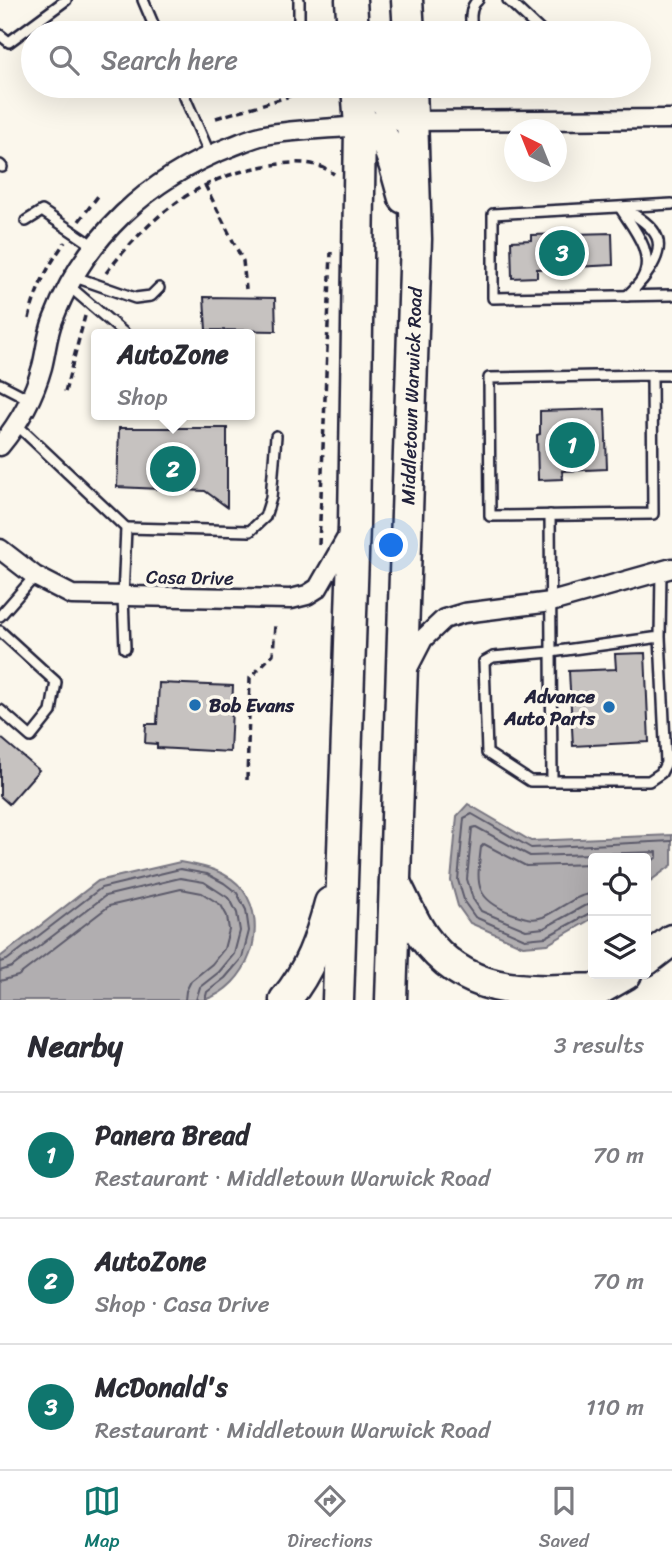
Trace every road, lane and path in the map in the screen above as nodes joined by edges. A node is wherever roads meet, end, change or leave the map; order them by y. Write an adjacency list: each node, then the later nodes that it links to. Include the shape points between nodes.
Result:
1 (65, 0): 7 (lane)
2 (143, 0): 8 (lane)
3 (299, 0): 9 (lane)
4 (407, 0): 10 (main road)
5 (478, 0): 11 (lane)
6 (508, 0): 12 (lane)
7 (37, 21)
8 (152, 21)
9 (299, 21)
10 (408, 21)
11 (472, 21)
12 (530, 21)
13 (21, 33): 14 (lane, via 9,42)
14 (0, 35)
15 (185, 98): 24 (lane)
16 (284, 98): 20 (path)
17 (358, 98): 23 (main road)
18 (383, 98): 22 (main road, via 401,118)
19 (412, 98): 22 (main road, Middletown Warwick Road)
20 (216, 118)
21 (672, 119): 22 (street)
22 (413, 121): 32 (main road, Middletown Warwick Road)
23 (360, 126): 24 (street, via 263,135); 32 (main road, via 374,128 386,144); 54 (main road)
24 (210, 155): 33 (street, via 163,180 130,206)
25 (339, 180): 26 (path, via 323,167 299,162 250,168)
26 (205, 185): 37 (path, via 187,194 132,240); 39 (path, via 243,261)
27 (98, 196): 31 (path)
28 (672, 204): 29 (lane)
29 (619, 207): 35 (lane, via 644,247 647,263); 35 (lane, via 660,228 667,239 668,253 661,267); 41 (lane, via 493,214 493,298)
30 (26, 221): 31 (lane, via 42,211)
31 (73, 231): 33 (lane); 43 (path, via 39,285)
32 (416, 239): 68 (main road, Middletown Warwick Road)
33 (94, 246): 36 (street)
34 (332, 247): 57 (path)
35 (642, 280): 41 (lane)
36 (72, 281): 37 (lane); 42 (lane); 49 (street, via 52,322)
37 (96, 285): 38 (lane, via 135,298 151,296)
38 (159, 288)
39 (246, 289)
40 (672, 295): 41 (lane)
41 (627, 296)
42 (88, 302): 44 (lane); 48 (path)
43 (29, 319)
44 (118, 329)
45 (652, 375): 46 (lane); 53 (lane, via 653,514); 53 (lane, via 489,377 490,516)
46 (672, 375)
47 (0, 384): 49 (lane)
48 (65, 392)
49 (29, 399): 50 (street)
50 (17, 425): 52 (street); 55 (lane)
51 (276, 436): 55 (lane, via 271,498 265,517 250,531)
52 (0, 446)
53 (550, 515): 61 (lane)
54 (354, 525): 60 (street, Casa Drive, via 318,588 307,595 291,599); 72 (main road)
55 (126, 528): 60 (lane)
56 (0, 549): 59 (street, Casa Drive)
57 (317, 553)
58 (666, 569): 61 (street); 65 (lane)
59 (35, 576): 60 (street, Casa Drive, via 72,595); 62 (lane)
60 (123, 597): 66 (lane)
61 (551, 602): 67 (lane); 68 (street, via 444,619 423,639)
62 (0, 616)
63 (275, 625): 70 (path, via 273,654 250,678)
64 (0, 631): 69 (lane, via 56,682 51,712 31,737)
65 (660, 637): 67 (lane); 71 (lane, via 666,763 661,773 649,780)
66 (125, 648)
67 (551, 652): 71 (lane); 71 (lane, via 493,657 484,662 487,753 530,781)
68 (402, 679): 73 (main road, Middletown Warwick Road)
69 (0, 710)
70 (247, 780)
71 (552, 780)
72 (343, 852): 78 (main road, via 324,929); 79 (main road)
73 (395, 882): 77 (main road, via 423,936 467,977 497,987); 80 (main road, Middletown Warwick Road)
74 (672, 940): 75 (main road)
75 (651, 956)
76 (617, 979): 77 (main road)
77 (589, 995)
78 (285, 1000)
79 (338, 1000)
80 (391, 1000)

